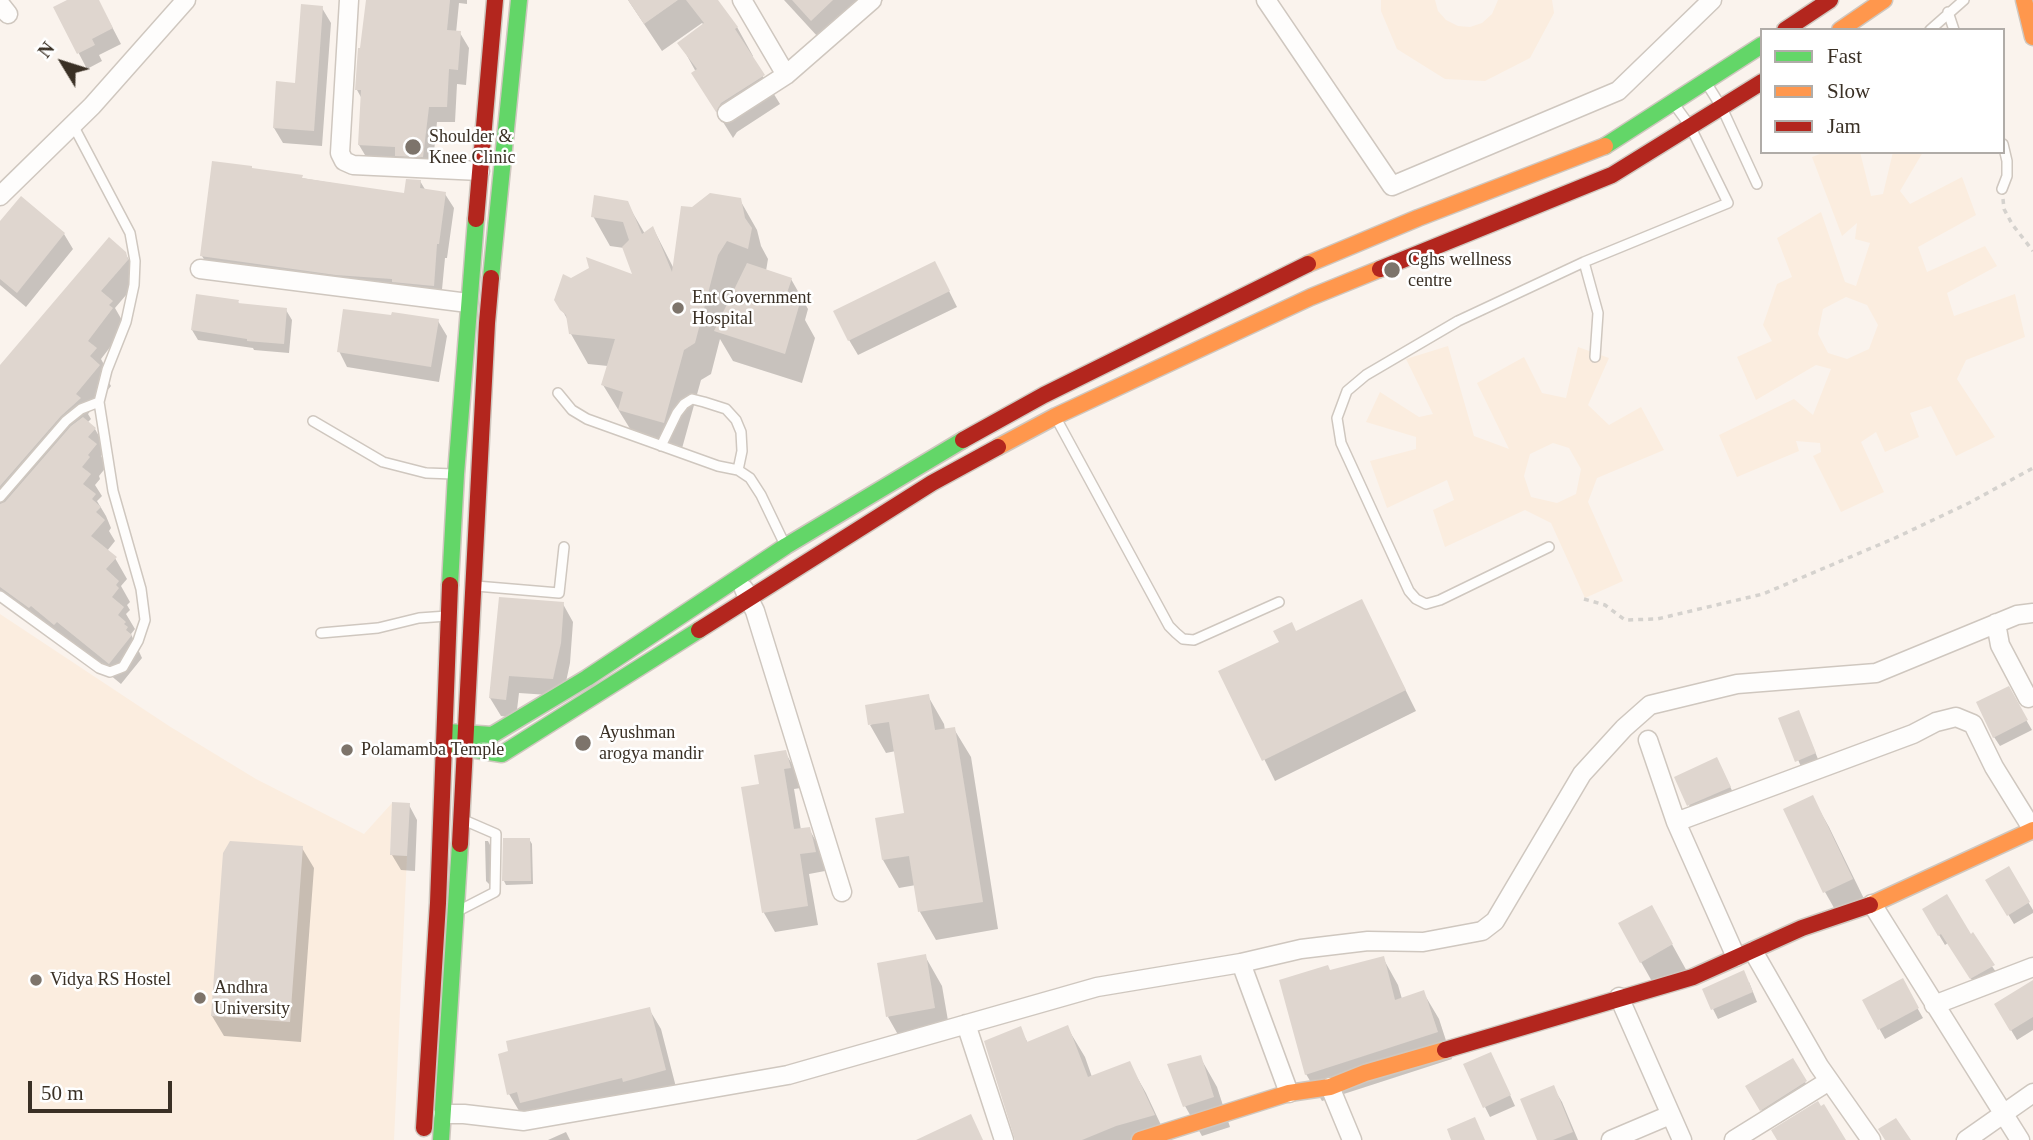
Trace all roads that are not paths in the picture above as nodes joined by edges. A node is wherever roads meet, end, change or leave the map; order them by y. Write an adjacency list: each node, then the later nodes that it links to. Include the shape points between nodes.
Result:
1 (187, 0): 26 (street)
2 (349, 0): 29 (street, via 340,153 344,161)
3 (495, 0): 29 (street)
4 (519, 0): 51 (street, via 487,323)
5 (742, 0): 20 (street)
6 (872, 0): 20 (street)
7 (1266, 0): 8 (street, via 1392,186 1618,91)
8 (1712, 0)
9 (1830, 0): 14 (street)
10 (1884, 0): 15 (street)
11 (1964, 0): 13 (lane)
12 (2024, 0): 18 (street)
13 (1948, 12): 16 (lane); 17 (lane)
14 (1788, 28)
15 (1843, 28)
16 (1932, 28)
17 (1953, 28)
18 (2033, 37)
19 (1760, 46): 21 (street)
20 (786, 75): 25 (street)
21 (1706, 82): 23 (street); 24 (lane)
22 (1760, 83): 24 (street)
23 (1674, 102): 27 (lane); 38 (street, via 1601,149 1301,267)
24 (1722, 108): 27 (street); 30 (lane)
25 (727, 113)
26 (74, 125): 32 (street); 39 (lane, via 130,233 135,261 126,322)
27 (1690, 126): 33 (lane, via 1728,203); 40 (street, via 1612,175 1311,296)
28 (2005, 152): 31 (lane, via 2007,176)
29 (480, 171): 35 (street)
30 (1757, 184)
31 (2002, 189)
32 (0, 195)
33 (1584, 262): 36 (lane, via 1598,313); 48 (lane, via 1458,321 1366,375 1347,391 1338,418 1341,443 1416,599 1426,604 1440,600)
34 (200, 269): 35 (street)
35 (468, 303): 44 (street)
36 (1595, 357)
37 (558, 393): 42 (lane, via 587,419)
38 (1044, 395): 40 (lane); 46 (street)
39 (99, 402): 45 (lane, via 66,421); 52 (lane, via 113,491 141,589 145,620 138,641 123,667 99,668)
40 (1056, 416): 49 (street, via 932,484); 54 (lane, via 1169,626 1183,639 1194,640)
41 (313, 421): 44 (lane, via 383,462 426,473)
42 (661, 446): 43 (lane); 43 (lane, via 684,404 692,399 704,402 726,409 736,420 742,441)
43 (738, 470): 46 (lane, via 761,495)
44 (456, 474): 56 (street)
45 (0, 497)
46 (786, 546): 49 (lane); 50 (street)
47 (564, 547): 51 (lane, via 559,593)
48 (1549, 547)
49 (797, 569): 53 (street)
50 (738, 578): 53 (street); 59 (street)
51 (474, 586): 64 (street)
52 (0, 596)
53 (749, 597): 60 (street); 68 (street)
54 (1279, 602)
55 (2033, 613): 57 (street)
56 (448, 616): 58 (lane); 62 (street)
57 (1996, 623): 61 (street, via 2000,645); 72 (street, via 1876,673 1737,684 1650,705 1582,774 1495,921 1482,931 1423,942 1368,941 1301,949)
58 (321, 633)
59 (587, 678): 60 (street); 64 (street, via 492,735)
60 (596, 696): 64 (street, via 502,754)
61 (2028, 698)
62 (443, 738): 64 (street); 85 (street)
63 (1648, 740): 66 (street)
64 (465, 741): 65 (street)
65 (462, 819): 70 (street); 70 (lane, via 496,834 495,892)
66 (1676, 822): 67 (street, via 1956,717 1973,724); 71 (street)
67 (2033, 830): 69 (street)
68 (842, 892)
69 (1872, 904): 71 (street); 75 (street)
70 (457, 911): 82 (street)
71 (1745, 954): 74 (street, via 1693,977); 77 (street)
72 (1241, 962): 76 (street, via 1097,987); 79 (street)
73 (2033, 967): 75 (street)
74 (1619, 997): 78 (street); 83 (street)
75 (1934, 1004): 81 (street)
76 (966, 1024): 82 (street, via 788,1075 524,1121); 87 (street)
77 (1829, 1081): 92 (street); 93 (street)
78 (1329, 1087): 79 (street); 89 (street)
79 (1289, 1093): 84 (street)
80 (2033, 1093): 81 (street)
81 (2005, 1113): 94 (street); 95 (street)
82 (443, 1114): 86 (street)
83 (1670, 1115): 90 (street); 91 (street)
84 (1170, 1135): 88 (street)
85 (424, 1140)
86 (441, 1140)
87 (1004, 1140)
88 (1140, 1140)
89 (1352, 1140)
90 (1611, 1140)
91 (1682, 1140)
92 (1734, 1140)
93 (1871, 1140)
94 (1966, 1140)
95 (2020, 1140)

